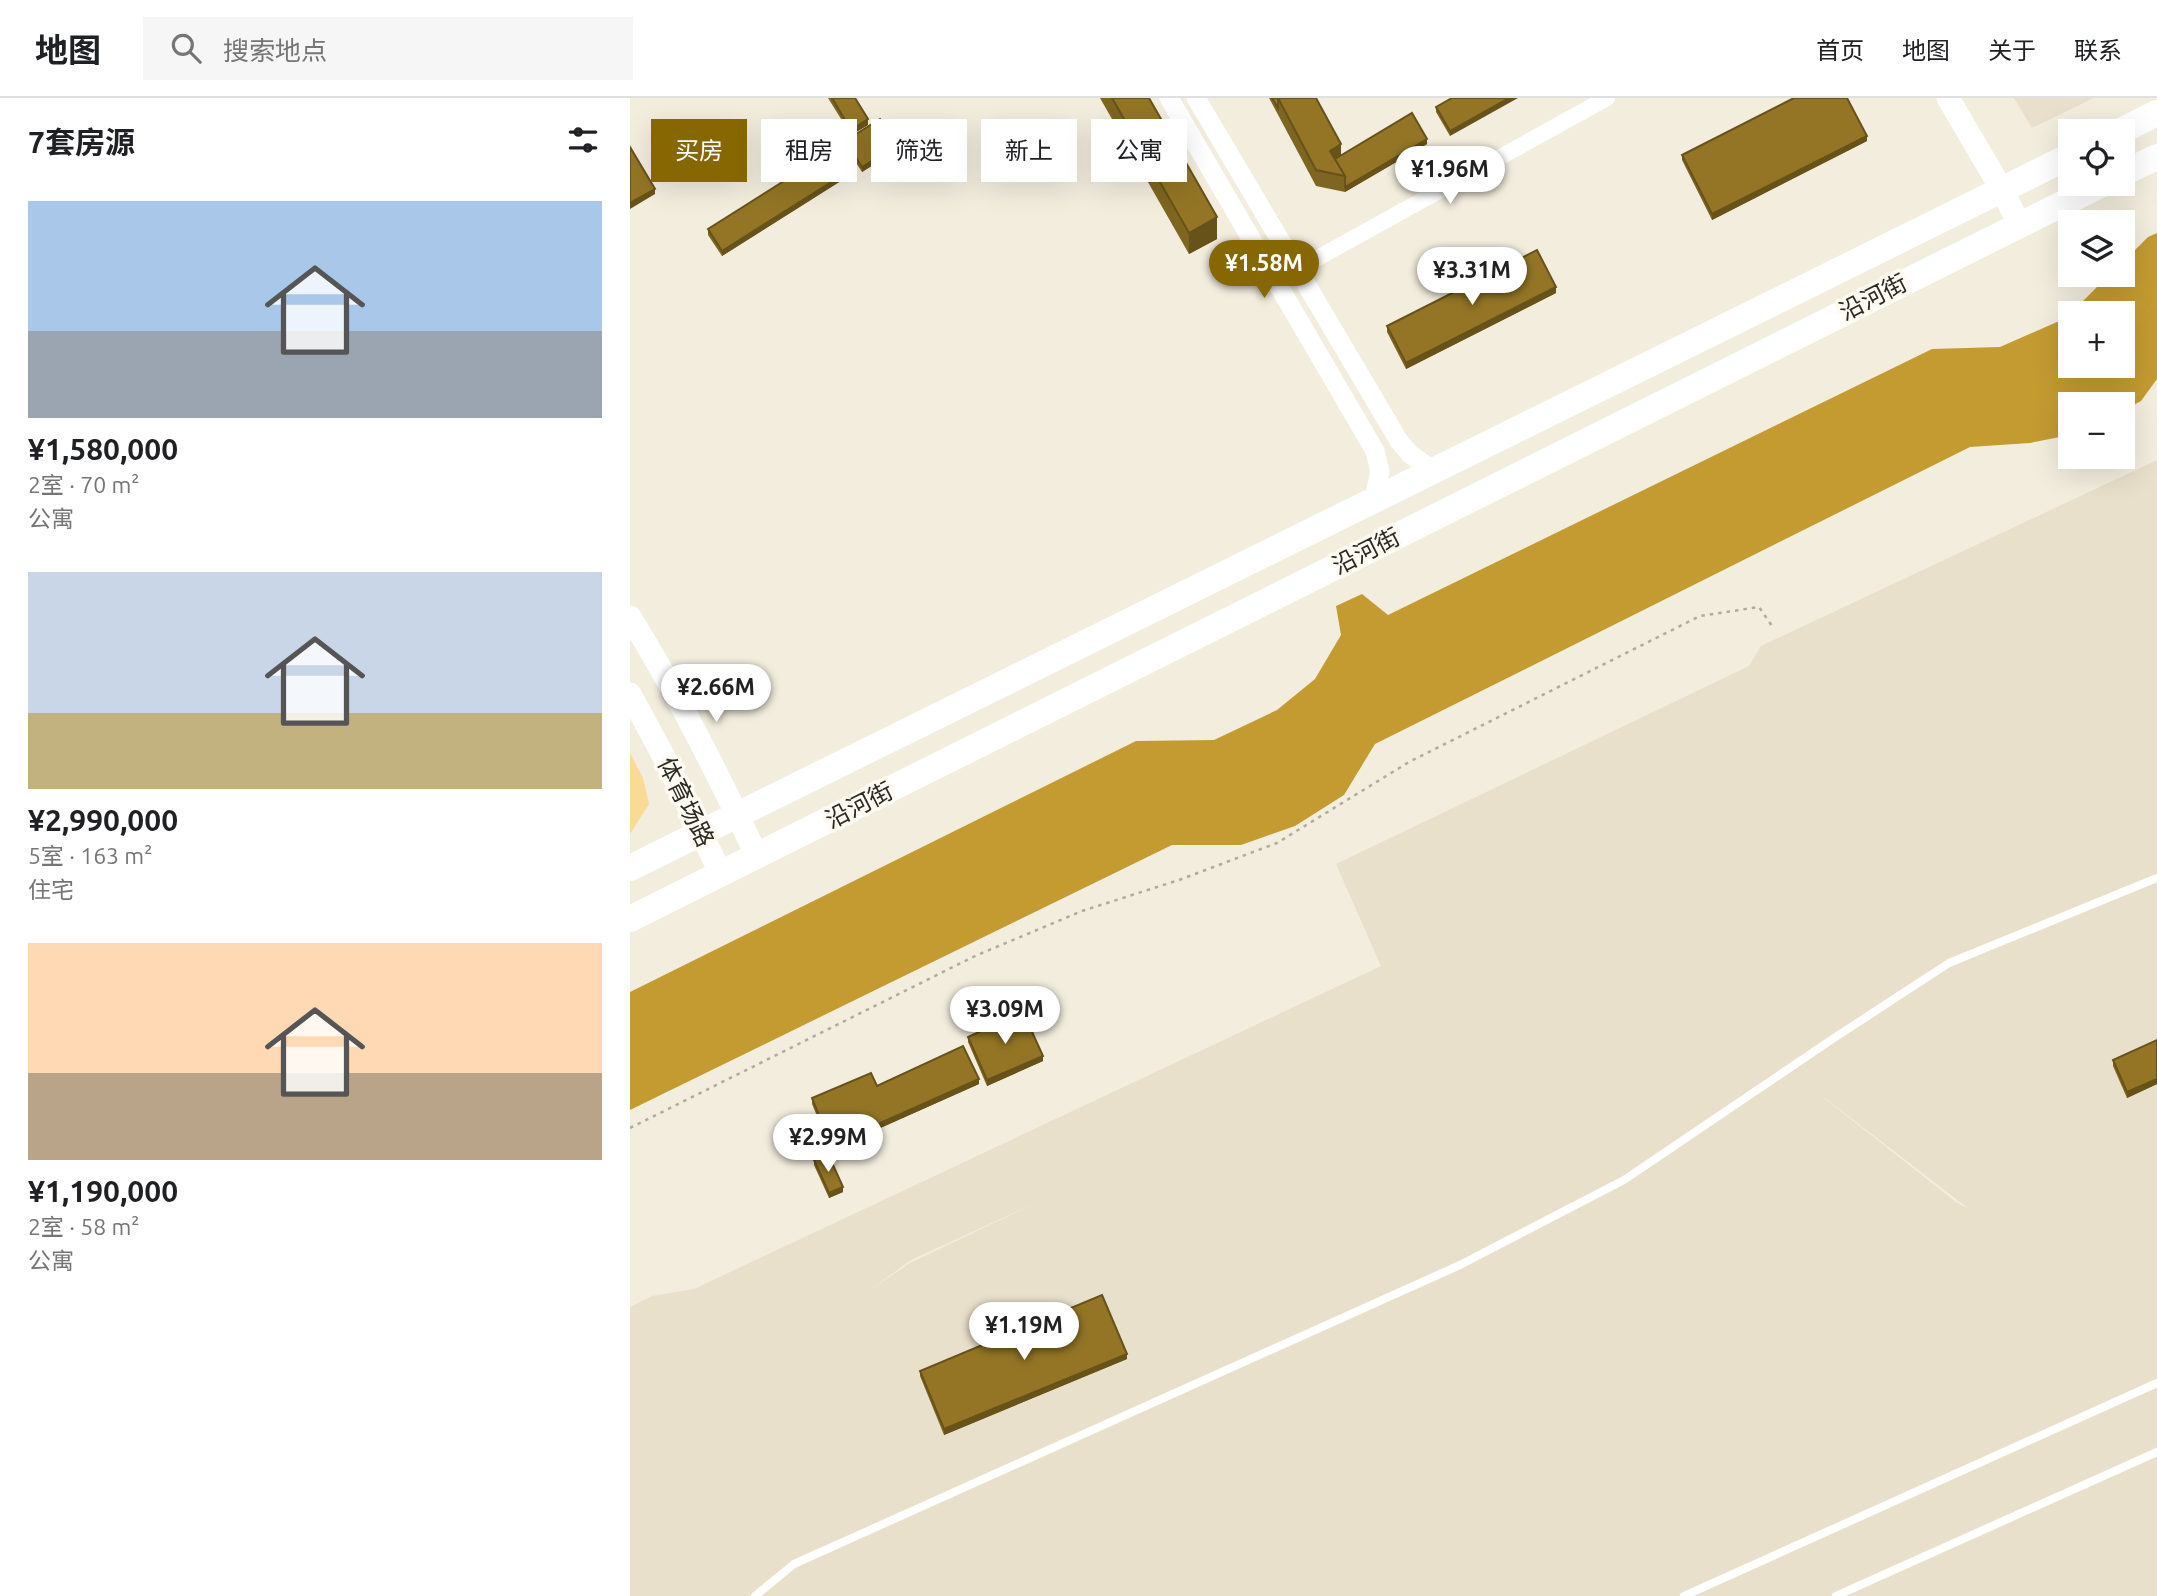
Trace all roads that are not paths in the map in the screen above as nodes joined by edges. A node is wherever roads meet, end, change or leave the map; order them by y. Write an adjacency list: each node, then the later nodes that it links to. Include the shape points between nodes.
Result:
1 (1169, 98): 14 (street)
2 (1196, 98): 13 (street)
3 (1607, 98): 13 (street)
4 (1948, 98): 10 (main road)
5 (2157, 113): 6 (main road)
6 (2135, 124)
7 (2157, 157): 9 (main road)
8 (2058, 162): 10 (main road, 沿河街)
9 (2135, 167)
10 (2001, 190): 12 (main road); 15 (main road, 沿河街)
11 (2077, 196): 12 (main road, 沿河街)
12 (2019, 224): 21 (main road, 沿河街)
13 (1297, 269): 14 (street); 15 (street, via 1399,441)
14 (1276, 281): 16 (street, via 1375,451 1380,472)
15 (1434, 471): 16 (main road, 沿河街)
16 (1373, 501): 19 (main road, 沿河街)
17 (630, 617): 19 (main road, 体育场路)
18 (630, 694): 20 (main road, 体育场路)
19 (737, 814): 20 (main road, 沿河街); 21 (main road, 体育场路)
20 (702, 832): 22 (main road, 沿河街); 23 (main road, 体育场路)
21 (757, 856): 23 (main road, 沿河街)
22 (630, 868)
23 (722, 874): 25 (main road, 沿河街)
24 (2157, 878): 28 (lane, via 1949,963 1624,1180 1460,1265 794,1564)
25 (630, 919)
26 (2157, 1383): 29 (lane)
27 (2157, 1452): 30 (lane)
28 (755, 1596)
29 (1684, 1596)
30 (1836, 1596)

